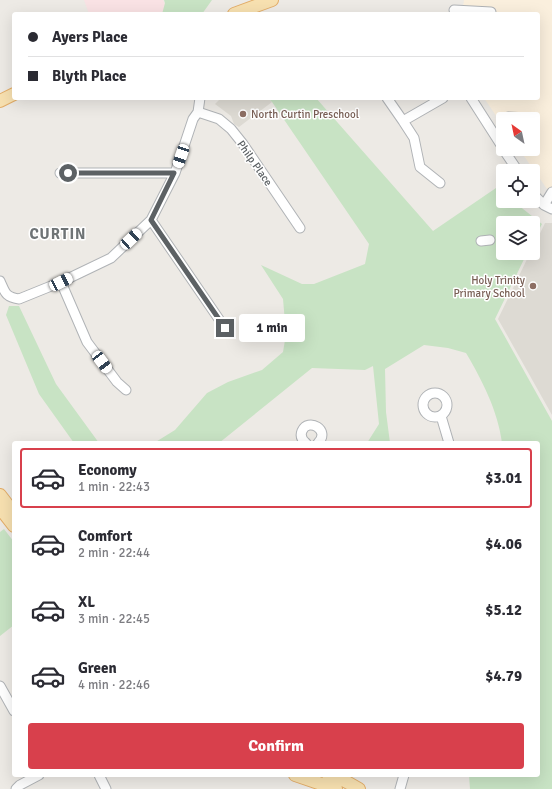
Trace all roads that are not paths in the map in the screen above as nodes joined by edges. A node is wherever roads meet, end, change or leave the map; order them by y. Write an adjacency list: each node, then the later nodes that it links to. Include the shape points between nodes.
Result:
1 (272, 0): 4 (main road)
2 (452, 0): 5 (street)
3 (457, 0): 5 (street)
4 (239, 12)
5 (453, 12): 6 (street)
6 (491, 12)
7 (12, 95): 8 (main road)
8 (0, 100)
9 (200, 100): 13 (street)
10 (388, 100): 14 (street)
11 (440, 100): 14 (street)
12 (474, 100): 15 (street)
13 (198, 112): 17 (street, via 193,119); 23 (street, Philp Place, via 219,119 231,129)
14 (404, 121): 18 (street, via 414,138 420,167)
15 (496, 130)
16 (60, 173): 17 (street)
17 (174, 173): 22 (street)
18 (440, 183)
19 (552, 192): 21 (street)
20 (540, 200): 21 (street)
21 (548, 207)
22 (151, 220): 25 (street, via 111,258); 26 (street)
23 (300, 228)
24 (0, 281): 25 (street, via 6,294 19,299)
25 (61, 282): 27 (street, via 88,342 117,382)
26 (225, 328)
27 (126, 390)
28 (441, 416): 31 (street)
29 (303, 441): 30 (street, via 304,429 313,425 318,427 322,434)
30 (320, 441)
31 (448, 441)
32 (0, 495): 34 (main road)
33 (0, 508): 35 (main road)
34 (12, 511)
35 (12, 523)
36 (0, 686): 37 (street)
37 (12, 707)
38 (35, 777): 43 (street)
39 (100, 777): 44 (street)
40 (301, 777): 45 (main road)
41 (334, 777): 46 (main road)
42 (403, 777): 47 (street)
43 (16, 789)
44 (106, 789)
45 (336, 789)
46 (359, 789)
47 (400, 789)

